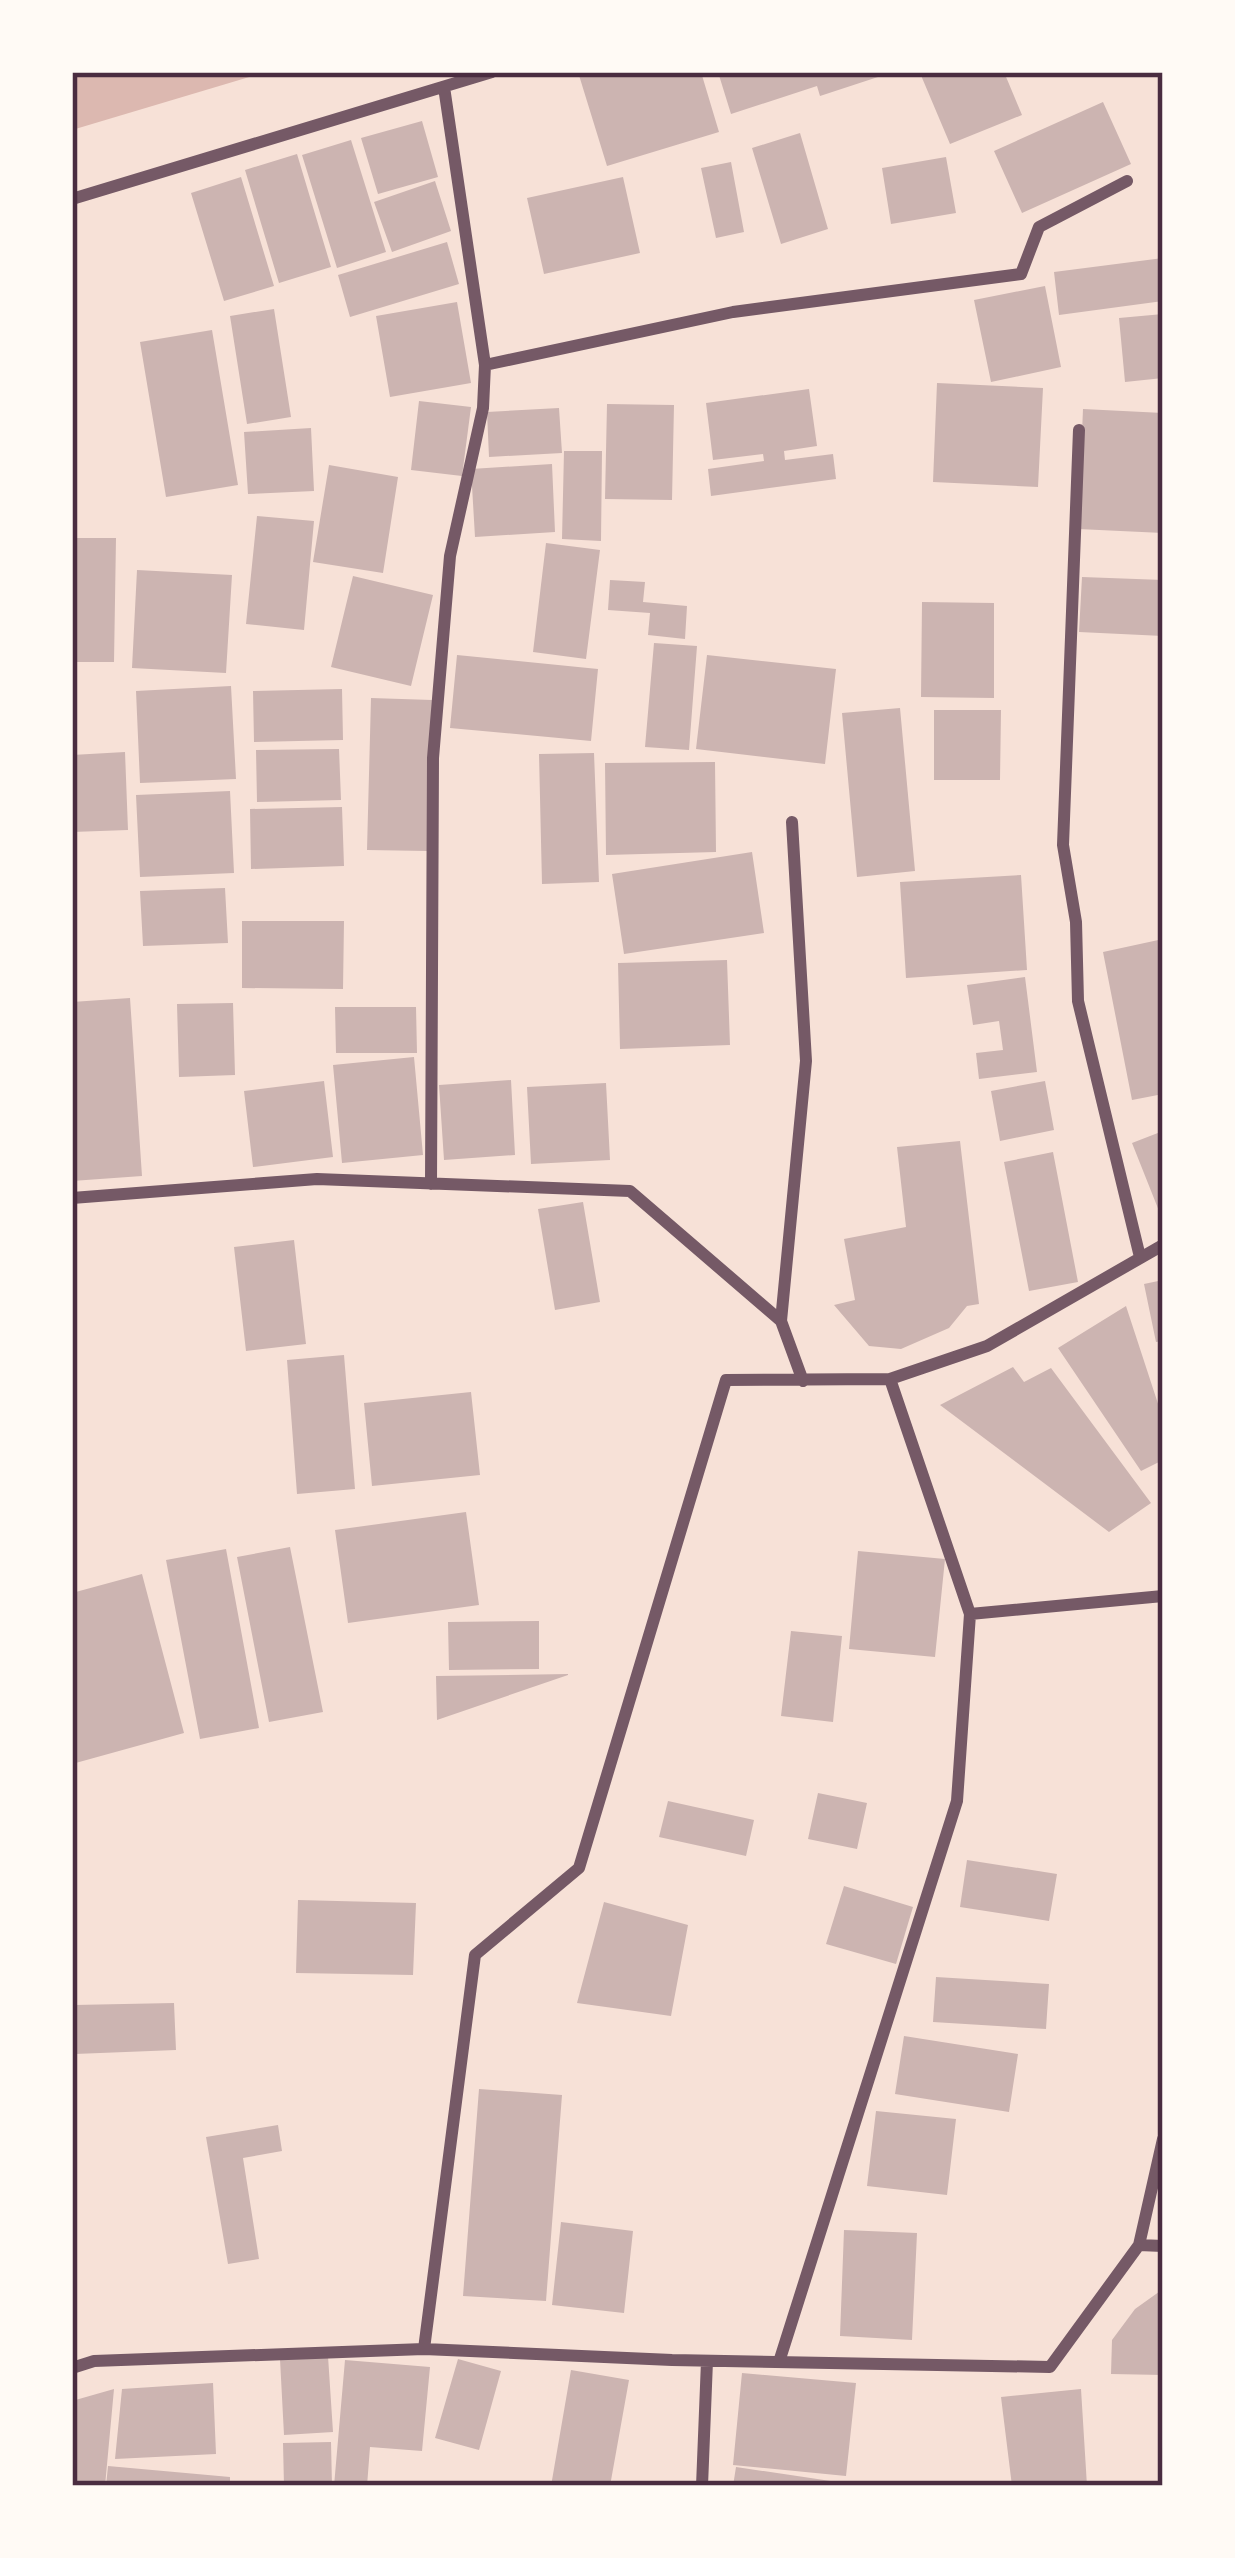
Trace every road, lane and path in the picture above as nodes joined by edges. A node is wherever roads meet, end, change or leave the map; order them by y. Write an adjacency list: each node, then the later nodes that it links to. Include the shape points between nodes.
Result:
1 (492, 72): 2 (street)
2 (443, 87): 4 (street); 5 (street)
3 (1127, 181): 5 (street, via 1039,227 1021,274 734,312)
4 (72, 199)
5 (485, 365): 8 (street, via 450,556 433,758)
6 (1079, 430): 11 (street, via 1063,845 1078,1001)
7 (792, 822): 12 (street, via 806,1061)
8 (431, 1184): 9 (street, via 317,1179); 12 (street, via 630,1191)
9 (72, 1198)
10 (1163, 1245): 11 (street)
11 (1139, 1257): 13 (street, via 987,1346)
12 (781, 1321): 14 (street)
13 (890, 1379): 14 (street); 16 (street)
14 (803, 1381): 20 (street, via 726,1380 579,1868 475,1955)
15 (1163, 1596): 16 (street)
16 (970, 1614): 22 (street, via 957,1801)
17 (1163, 2139): 18 (street)
18 (1139, 2246): 19 (street); 22 (street, via 1050,2368)
19 (1163, 2246)
20 (424, 2349): 21 (street); 23 (street)
21 (707, 2361): 22 (street); 24 (street)
22 (779, 2362)
23 (72, 2368)
24 (702, 2486)

